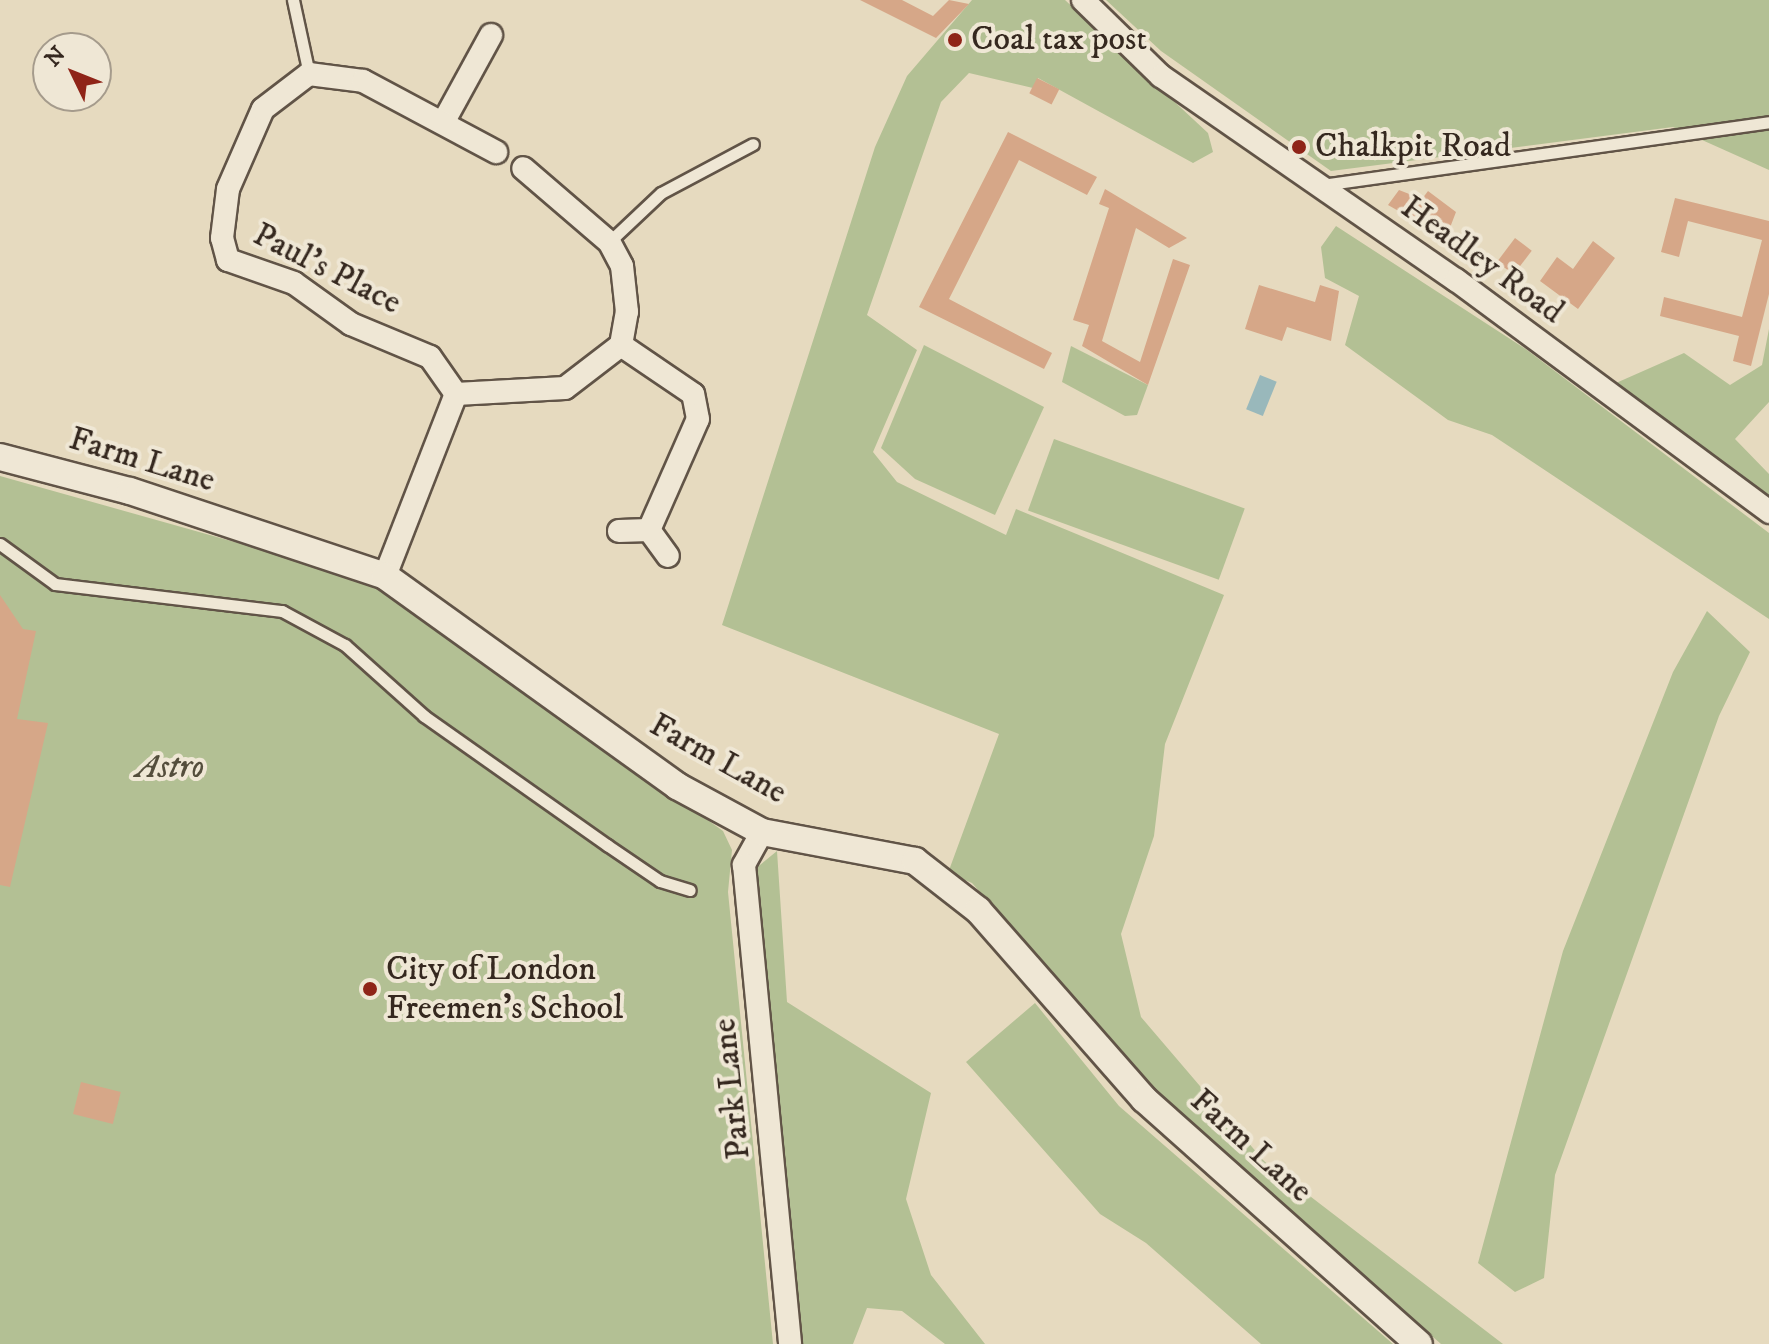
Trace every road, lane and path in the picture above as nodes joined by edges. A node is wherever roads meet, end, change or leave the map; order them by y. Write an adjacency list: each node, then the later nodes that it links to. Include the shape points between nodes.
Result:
1 (293, 0): 4 (lane)
2 (1083, 0): 10 (street, Headley Road, via 1161,76)
3 (491, 35): 5 (street)
4 (309, 74): 5 (street, via 363,81); 13 (street, Paul's Place, via 263,109 243,145 222,238 228,260 294,283 351,324 430,357)
5 (444, 121): 8 (street)
6 (1769, 122): 10 (lane)
7 (753, 144): 11 (lane, via 661,193)
8 (496, 152)
9 (523, 168): 11 (street)
10 (1318, 186): 15 (street, Headley Road)
11 (609, 242): 12 (street, via 622,266 627,312)
12 (621, 345): 13 (street, via 565,388); 16 (street, via 693,394 698,419)
13 (456, 394): 20 (street)
14 (0, 457): 20 (street, Farm Lane, via 130,491)
15 (1769, 512)
16 (649, 530): 17 (street); 19 (street)
17 (619, 531)
18 (0, 544): 22 (lane, via 55,584 282,611 345,645 424,716 607,845 660,881)
19 (668, 556)
20 (385, 576): 21 (street, Farm Lane, via 677,786)
21 (762, 832): 23 (street, Park Lane, via 744,865); 24 (street, Farm Lane, via 915,861 978,910 1144,1099)
22 (690, 890)
23 (790, 1344)
24 (1419, 1344)

